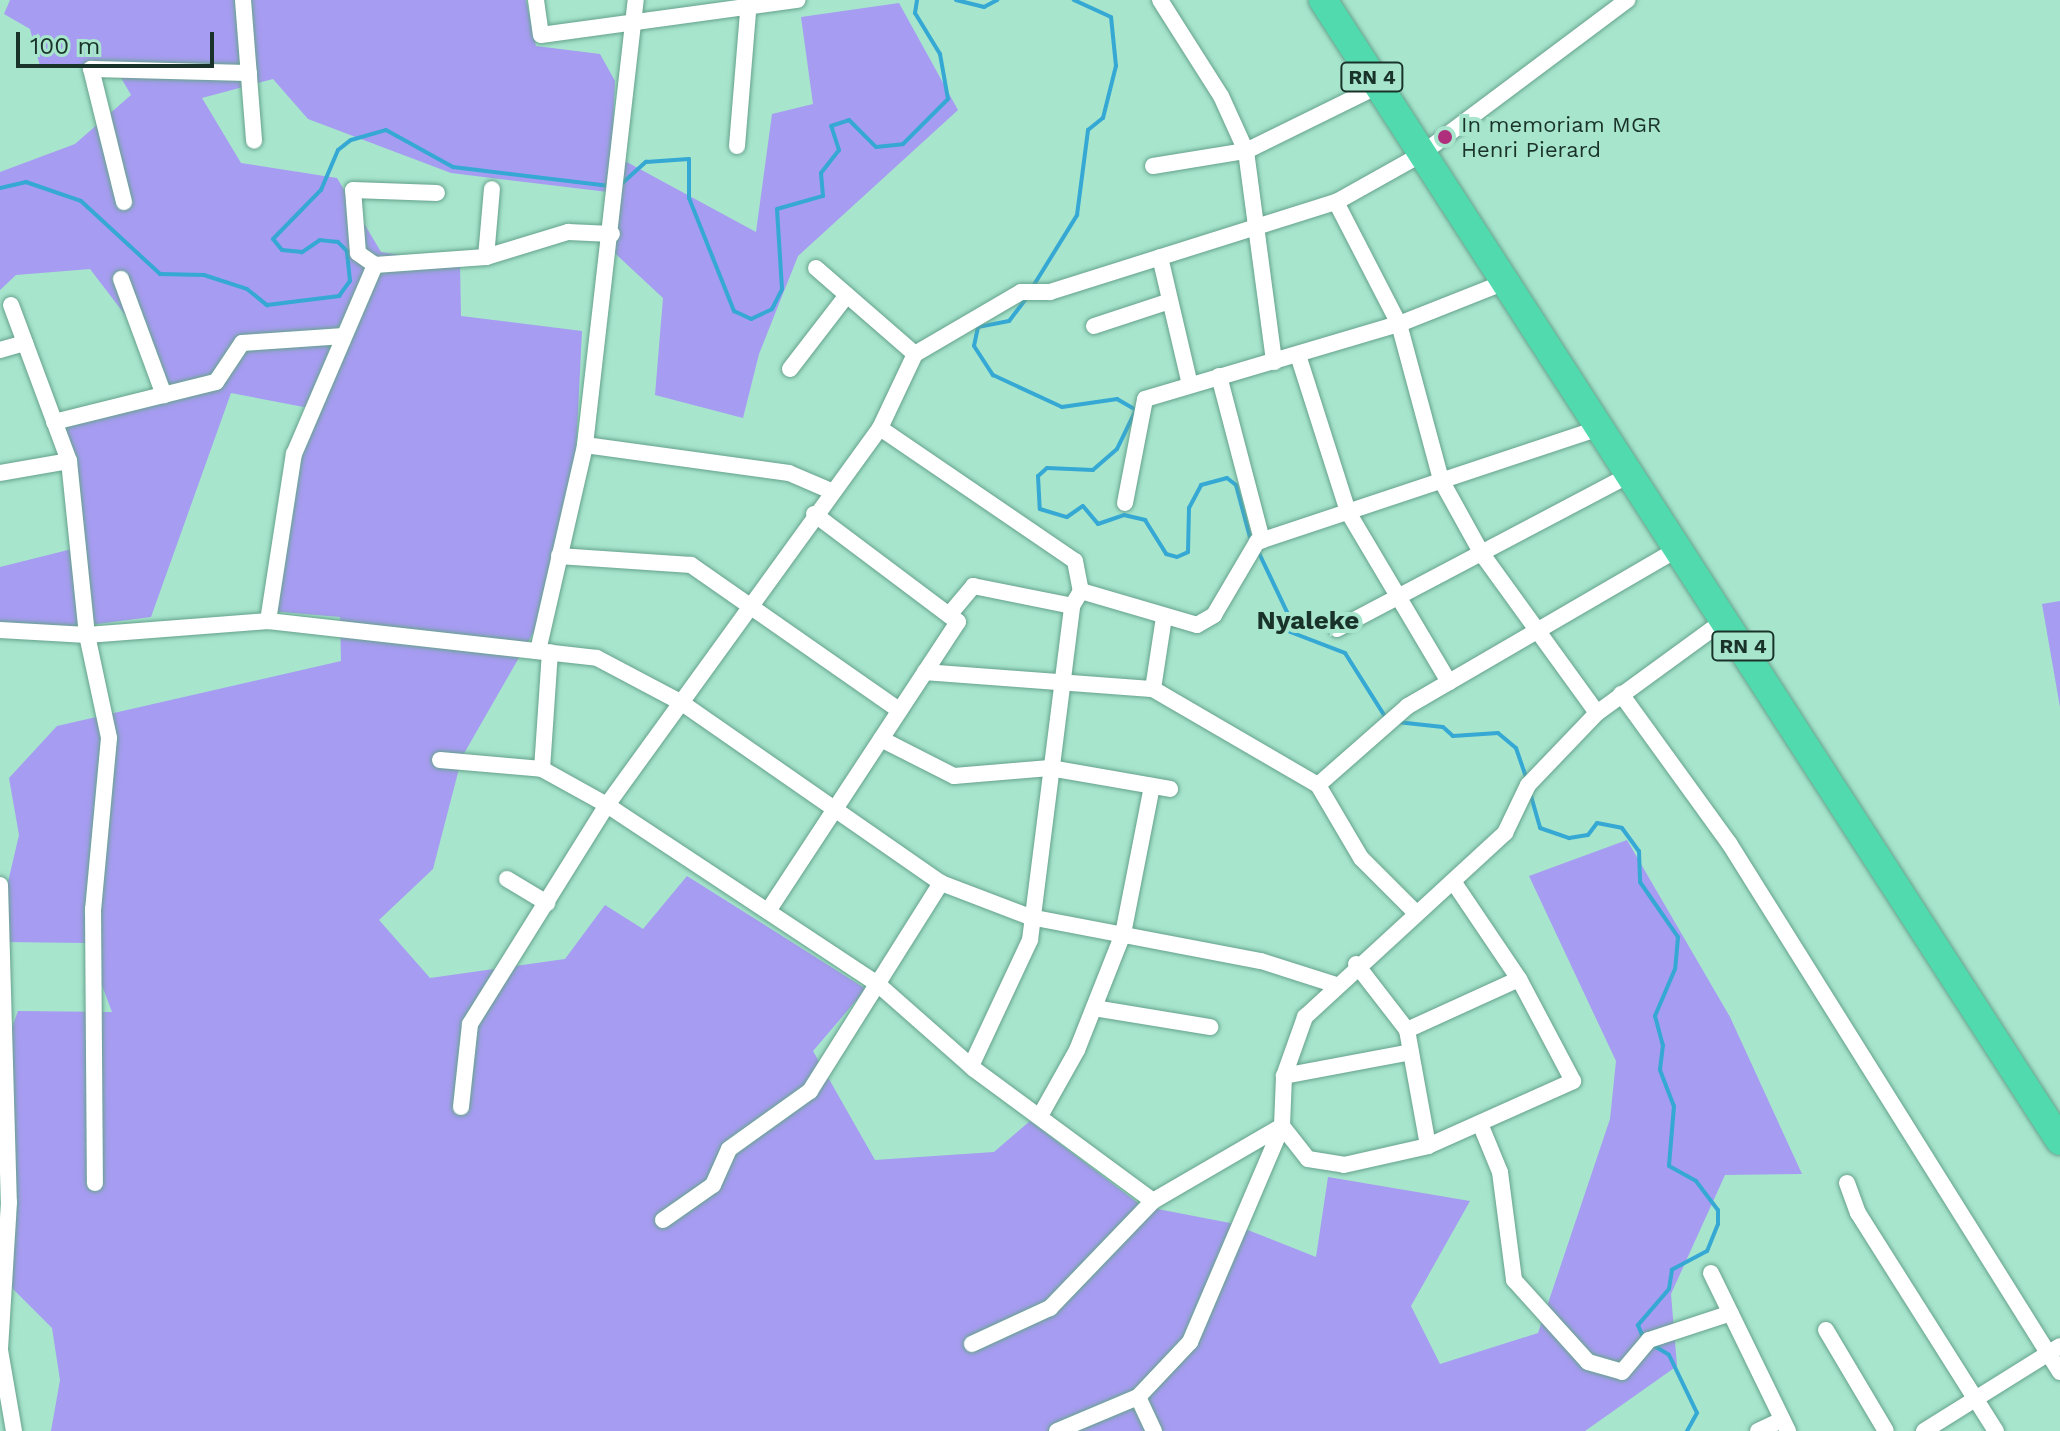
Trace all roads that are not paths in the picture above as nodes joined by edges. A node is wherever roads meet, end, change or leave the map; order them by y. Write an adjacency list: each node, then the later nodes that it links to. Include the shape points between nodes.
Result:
1 (243, 0): 10 (street)
2 (536, 0): 9 (street, via 541,35)
3 (636, 0): 9 (street)
4 (798, 0): 8 (street)
5 (1160, 0): 14 (street, via 1221,96)
6 (1323, 0): 11 (highway, RN 4)
7 (1627, 0): 15 (street)
8 (749, 4): 9 (street); 13 (street)
9 (637, 24): 22 (street)
10 (249, 73): 12 (street); 19 (street, via 91,69)
11 (1378, 86): 14 (street); 15 (highway, RN 4)
12 (254, 141)
13 (737, 146)
14 (1246, 151): 16 (street); 21 (street)
15 (1420, 155): 20 (street); 28 (highway, RN 4)
16 (1153, 166)
17 (492, 189): 23 (street)
18 (437, 193): 25 (street, via 353,190 358,253)
19 (124, 202)
20 (1336, 202): 21 (street); 32 (street)
21 (1256, 229): 24 (street); 39 (street)
22 (612, 234): 23 (street, via 568,232); 47 (street)
23 (486, 257): 25 (street)
24 (1160, 257): 30 (street); 37 (street, via 1029,292)
25 (375, 265): 34 (street)
26 (816, 268): 29 (street)
27 (121, 279): 43 (street)
28 (1505, 282): 32 (street); 46 (highway, RN 4)
29 (847, 295): 37 (street); 40 (street)
30 (1170, 301): 33 (street); 42 (street)
31 (11, 305): 35 (street)
32 (1399, 324): 38 (street); 51 (street)
33 (1094, 326)
34 (344, 336): 43 (street, via 242,343 216,382); 67 (street, via 294,454)
35 (25, 343): 36 (street); 44 (street)
36 (0, 350)
37 (915, 354): 45 (street)
38 (1298, 355): 39 (street); 54 (street)
39 (1274, 362): 41 (street)
40 (790, 369)
41 (1219, 376): 42 (street); 56 (street)
42 (1190, 385): 53 (street, via 1145,399)
43 (164, 395): 44 (street)
44 (54, 422): 48 (street)
45 (880, 428): 52 (street); 60 (street, via 1075,561)
46 (1600, 428): 50 (highway, RN 4); 51 (street)
47 (585, 445): 52 (street, via 789,473); 59 (street)
48 (69, 461): 49 (street); 71 (street)
49 (0, 473)
50 (1629, 475): 57 (highway, RN 4); 58 (street)
51 (1441, 480): 54 (street); 58 (street)
52 (831, 491): 55 (street)
53 (1125, 503)
54 (1348, 512): 56 (street); 61 (street)
55 (814, 514): 62 (street); 64 (street)
56 (1256, 544): 65 (street, via 1214,615 1197,625)
57 (1678, 549): 66 (highway, RN 4); 70 (street)
58 (1482, 554): 61 (street); 70 (street)
59 (559, 556): 62 (street, via 691,565); 72 (street)
60 (1081, 591): 63 (street); 65 (street)
61 (1396, 598): 68 (street); 74 (street)
62 (754, 604): 78 (street); 79 (street)
63 (1072, 606): 64 (street, via 973,586); 75 (street)
64 (949, 615): 73 (street, via 958,622)
65 (1164, 617): 76 (street)
66 (1726, 619): 77 (street); 113 (highway, RN 4)
67 (268, 621): 71 (street); 72 (street)
68 (1337, 629)
69 (0, 630): 71 (street)
70 (1535, 631): 74 (street); 80 (street)
71 (87, 635): 115 (street, via 109,738 93,909)
72 (544, 651): 78 (street, via 597,658); 84 (street)
73 (925, 672): 75 (street); 79 (street)
74 (1449, 682): 85 (street, via 1408,706)
75 (1061, 686): 76 (street); 83 (street)
76 (1153, 689): 85 (street)
77 (1621, 694): 80 (street); 123 (street, via 1729,843)
78 (682, 703): 88 (street); 89 (street)
79 (899, 710): 81 (street)
80 (1597, 713): 91 (street, via 1528,785 1505,833)
81 (881, 739): 83 (street, via 954,776); 89 (street)
82 (440, 760): 84 (street)
83 (1050, 768): 86 (street); 97 (street)
84 (542, 769): 88 (street)
85 (1318, 785): 96 (street, via 1361,858)
86 (1152, 786): 87 (street); 98 (street)
87 (1170, 789)
88 (607, 805): 94 (street); 95 (street)
89 (834, 812): 92 (street); 95 (street)
90 (507, 879): 94 (street)
91 (1453, 881): 96 (street); 100 (street)
92 (941, 883): 97 (street); 102 (street)
93 (0, 885): 128 (street, via 9,1202 0,1350)
94 (547, 903): 109 (street, via 470,1024)
95 (768, 911): 102 (street)
96 (1415, 912): 99 (street)
97 (1030, 917): 98 (street); 107 (street, via 1030,940)
98 (1123, 934): 101 (street, via 1261,961); 103 (street)
99 (1356, 964): 101 (street); 105 (street)
100 (1519, 979): 105 (street); 112 (street, via 1573,1081)
101 (1333, 984): 108 (street, via 1305,1017)
102 (880, 986): 107 (street); 118 (street, via 810,1091 729,1149 713,1185)
103 (1094, 1008): 104 (street); 110 (street)
104 (1210, 1027)
105 (1407, 1030): 106 (street)
106 (1411, 1052): 108 (street); 114 (street)
107 (971, 1066): 110 (street)
108 (1284, 1076): 111 (street)
109 (461, 1107)
110 (1040, 1116): 117 (street)
111 (1282, 1126): 114 (street, via 1308,1159 1344,1165); 117 (street); 125 (street, via 1190,1342)
112 (1481, 1126): 114 (street); 120 (street, via 1500,1172 1514,1280 1588,1362 1622,1372 1646,1342)
113 (2060, 1141)
114 (1428, 1146)
115 (95, 1183)
116 (1847, 1183): 126 (street, via 1858,1213)
117 (1153, 1201): 122 (street, via 1050,1308)
118 (663, 1220)
119 (1711, 1273): 120 (street)
120 (1731, 1313): 127 (street)
121 (1826, 1330): 132 (street)
122 (972, 1344)
123 (2054, 1350): 124 (street); 126 (street)
124 (2060, 1372)
125 (1138, 1397): 129 (street); 130 (street)
126 (1974, 1399): 133 (street); 134 (street)
127 (1785, 1426): 131 (street)
128 (14, 1431)
129 (1057, 1431)
130 (1154, 1431)
131 (1758, 1431)
132 (1886, 1431)
133 (1924, 1431)
134 (1996, 1431)

